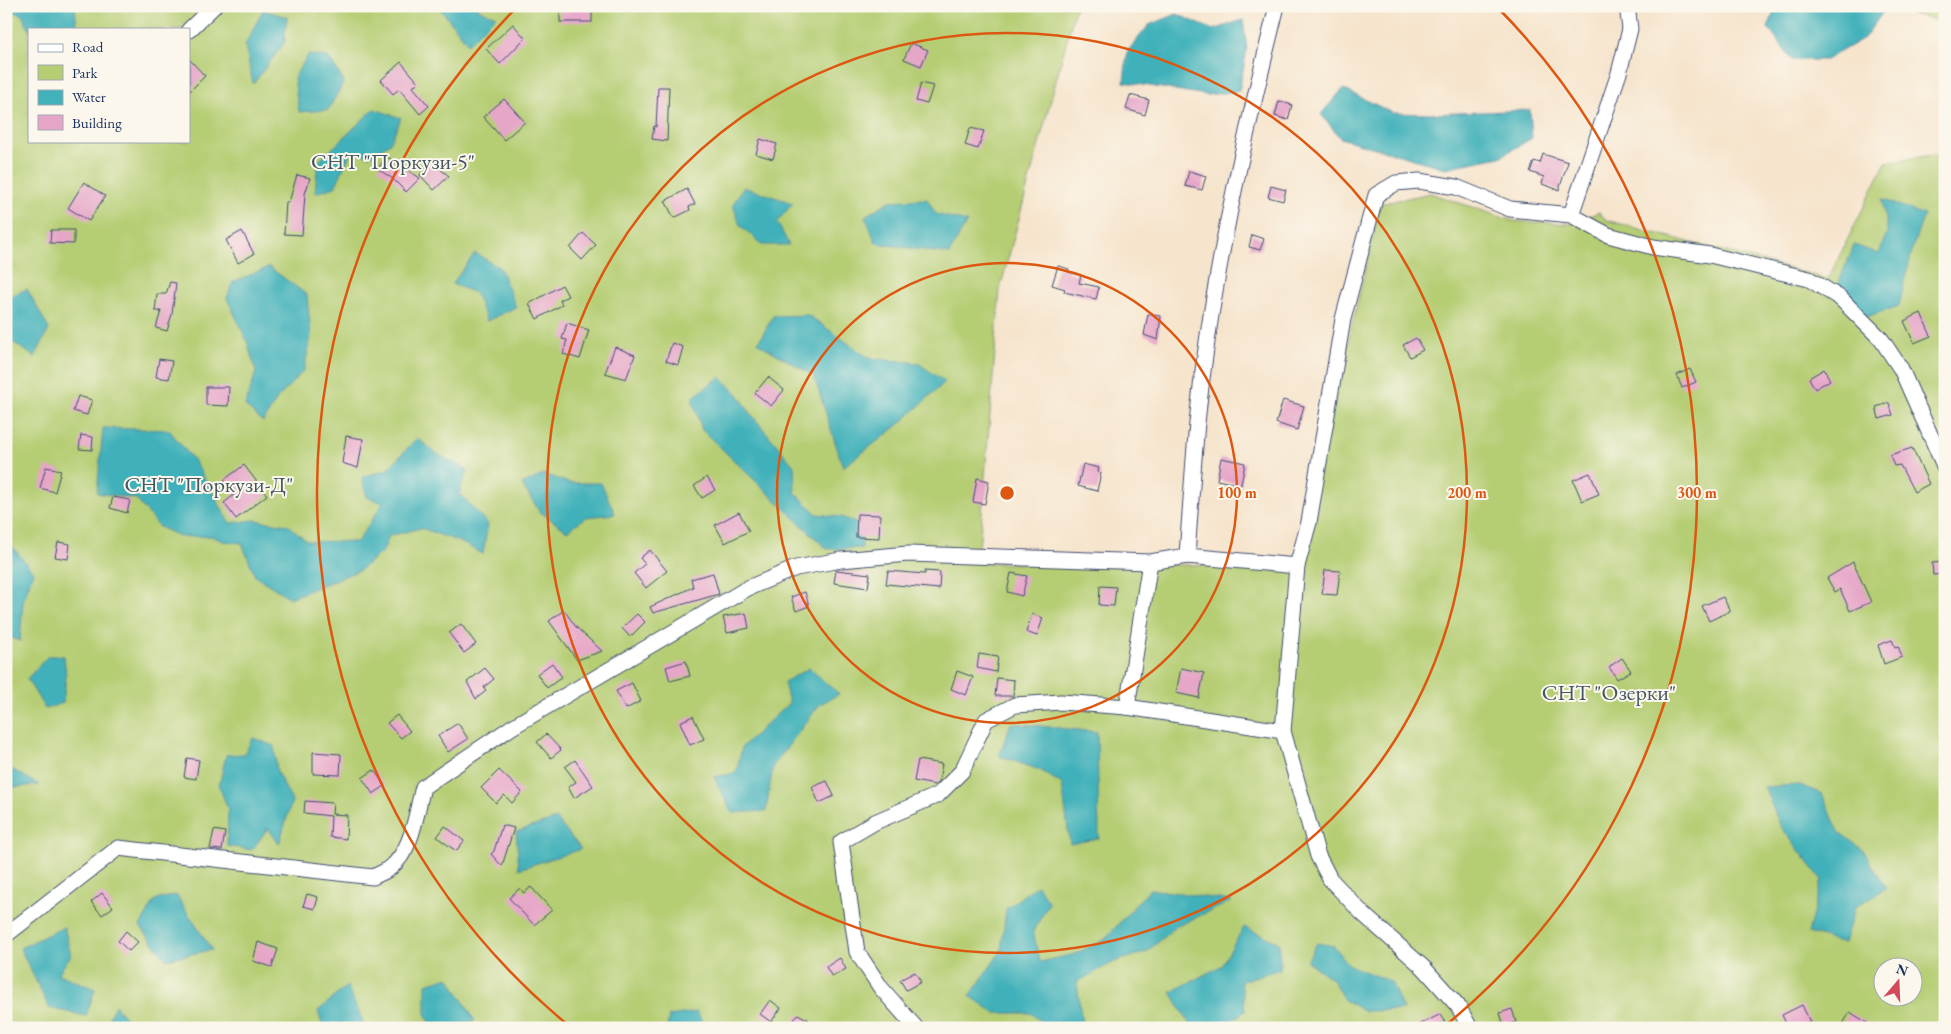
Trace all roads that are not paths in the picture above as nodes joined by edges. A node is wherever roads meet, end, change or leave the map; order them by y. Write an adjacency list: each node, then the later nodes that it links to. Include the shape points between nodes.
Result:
1 (214, 6): 4 (street)
2 (1277, 6): 7 (street, via 1242,149 1210,322 1197,423)
3 (1627, 6): 5 (street, via 1630,29 1620,73)
4 (190, 29)
5 (1572, 215): 6 (street, via 1608,235 1644,245 1710,254 1810,279 1840,298 1881,339 1901,369); 9 (street, via 1510,209 1456,188 1419,181 1396,183 1376,195 1343,319 1309,522)
6 (1945, 468)
7 (1187, 556): 8 (street); 9 (street)
8 (1150, 562): 10 (street); 12 (street, via 908,554 796,568 740,592 512,727 423,787 403,853 391,868 373,877 118,848)
9 (1297, 566): 11 (street)
10 (1127, 707): 11 (street); 13 (street, via 1061,702 1015,705 986,720 962,771 938,795 876,822 841,842 857,952 881,988)
11 (1283, 730): 14 (street, via 1318,856 1330,879 1363,914 1424,968 1458,1006)
12 (6, 935)
13 (916, 1028)
14 (1470, 1028)

